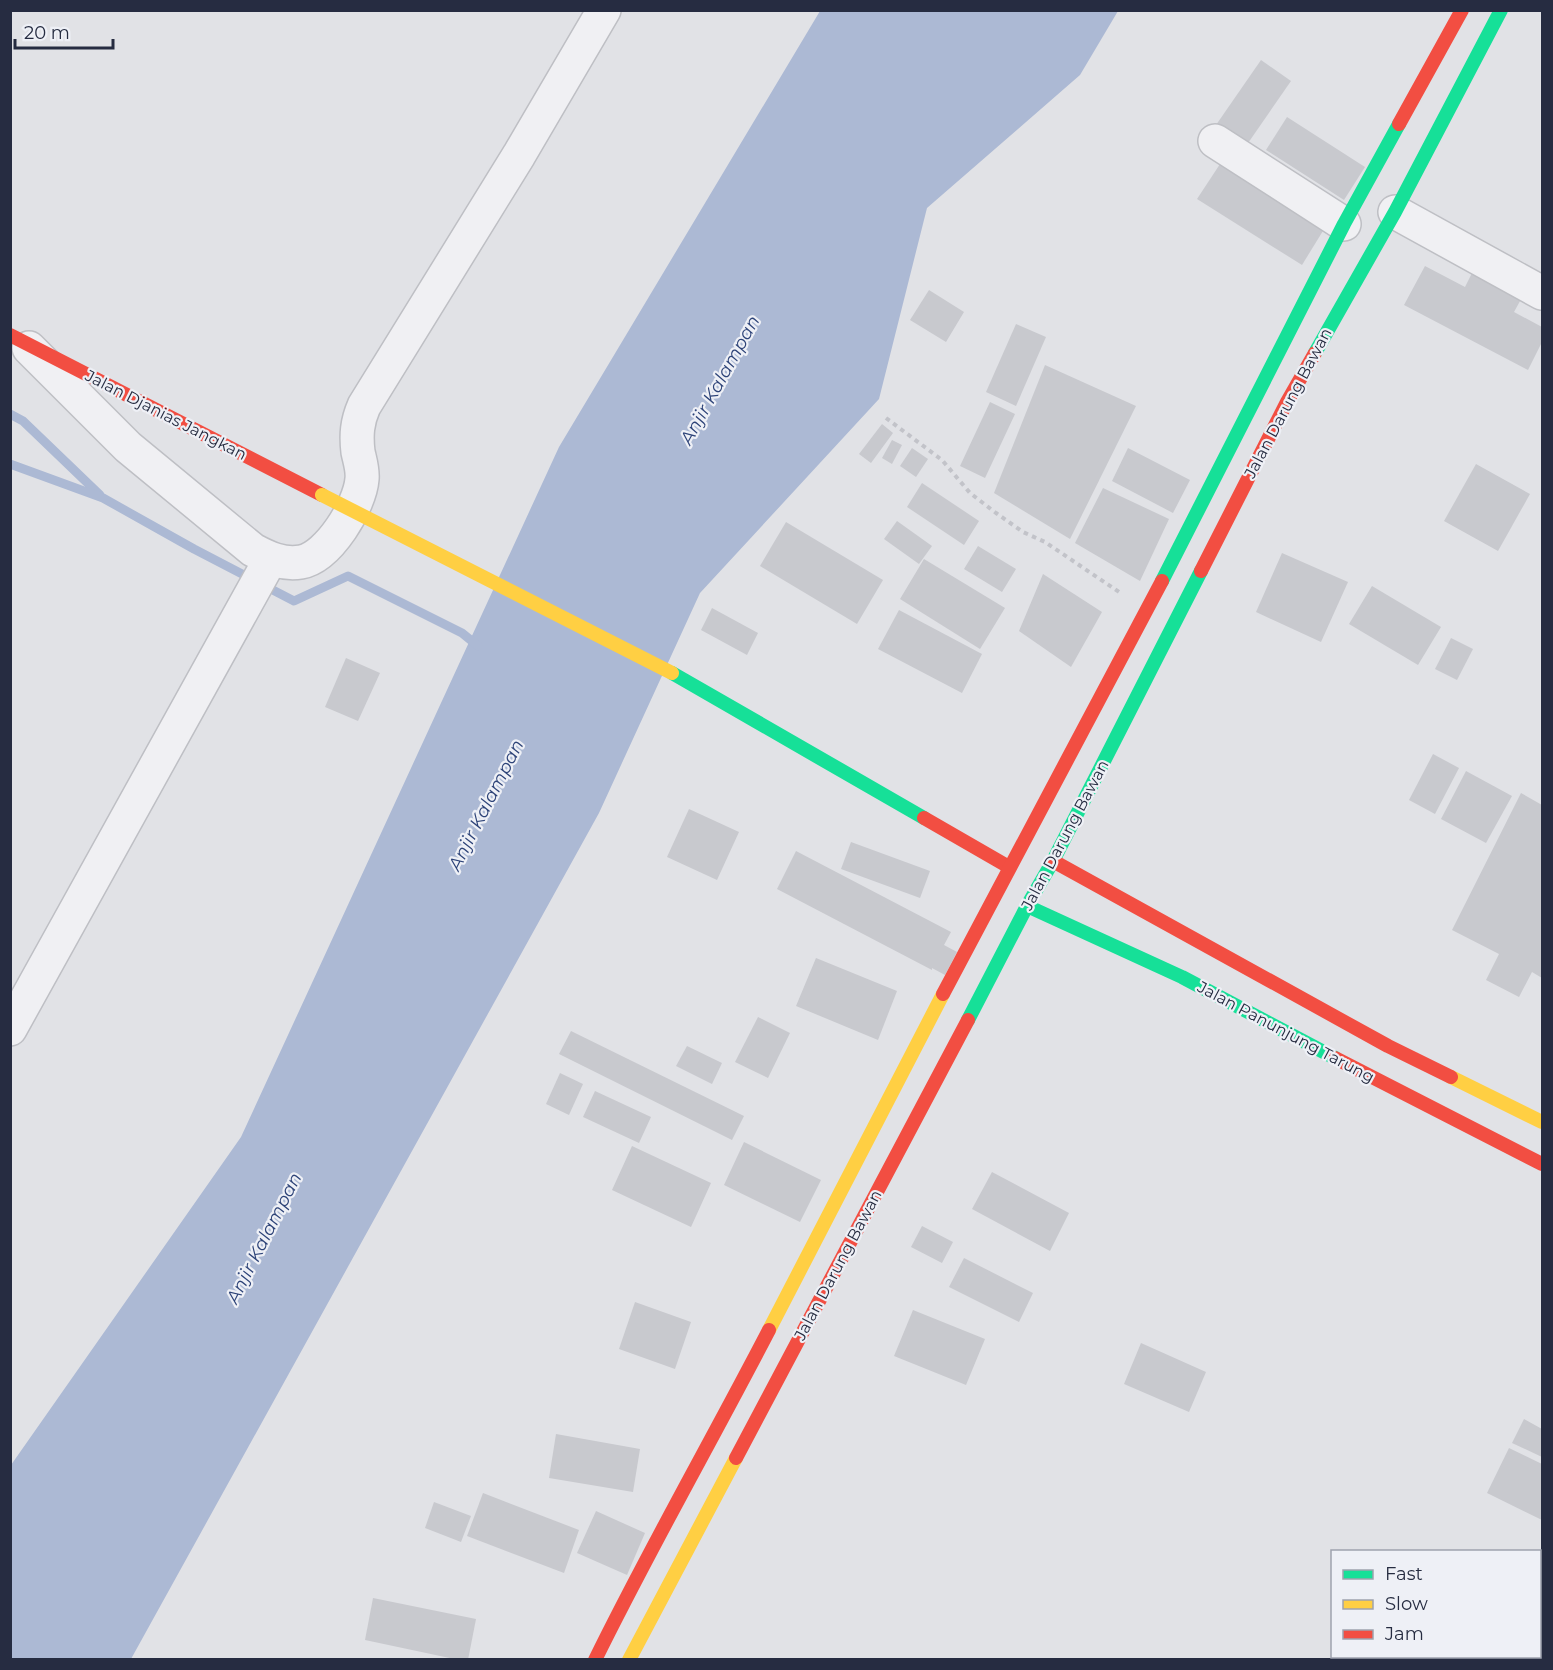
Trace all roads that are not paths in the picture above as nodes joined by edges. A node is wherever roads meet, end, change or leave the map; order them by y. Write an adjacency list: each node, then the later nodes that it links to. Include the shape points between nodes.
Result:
1 (603, 10): 10 (street, via 519,155 364,406 357,435 362,478 337,535 302,562)
2 (1462, 10): 6 (street, Jalan Darung Bawan)
3 (1501, 10): 5 (street, Jalan Darung Bawan)
4 (1215, 141): 6 (street)
5 (1395, 212): 7 (street); 9 (street, Jalan Darung Bawan, via 1287,402)
6 (1344, 224): 9 (street, Jalan Darung Bawan)
7 (1542, 293)
8 (15, 337): 10 (street, via 128,447); 12 (street, Jalan Djanias Jangkan, bridge, via 672,673)
9 (1195, 550): 11 (street, Jalan Darung Bawan); 12 (street, Jalan Darung Bawan, via 1147,609)
10 (270, 560): 14 (street)
11 (1053, 861): 13 (street, Jalan Darung Bawan); 15 (street, Jalan Panunjung Tarung)
12 (1009, 867): 16 (street, Jalan Darung Bawan)
13 (1027, 906): 15 (street, Jalan Panunjung Tarung); 16 (street, Jalan Darung Bawan)
14 (10, 1029)
15 (1380, 1062): 17 (street, Jalan Panunjung Tarung); 18 (street, Jalan Panunjung Tarung)
16 (900, 1112): 19 (street, Jalan Darung Bawan, via 719,1427); 20 (street, Jalan Darung Bawan)
17 (1542, 1122)
18 (1542, 1164)
19 (595, 1659)
20 (629, 1659)

